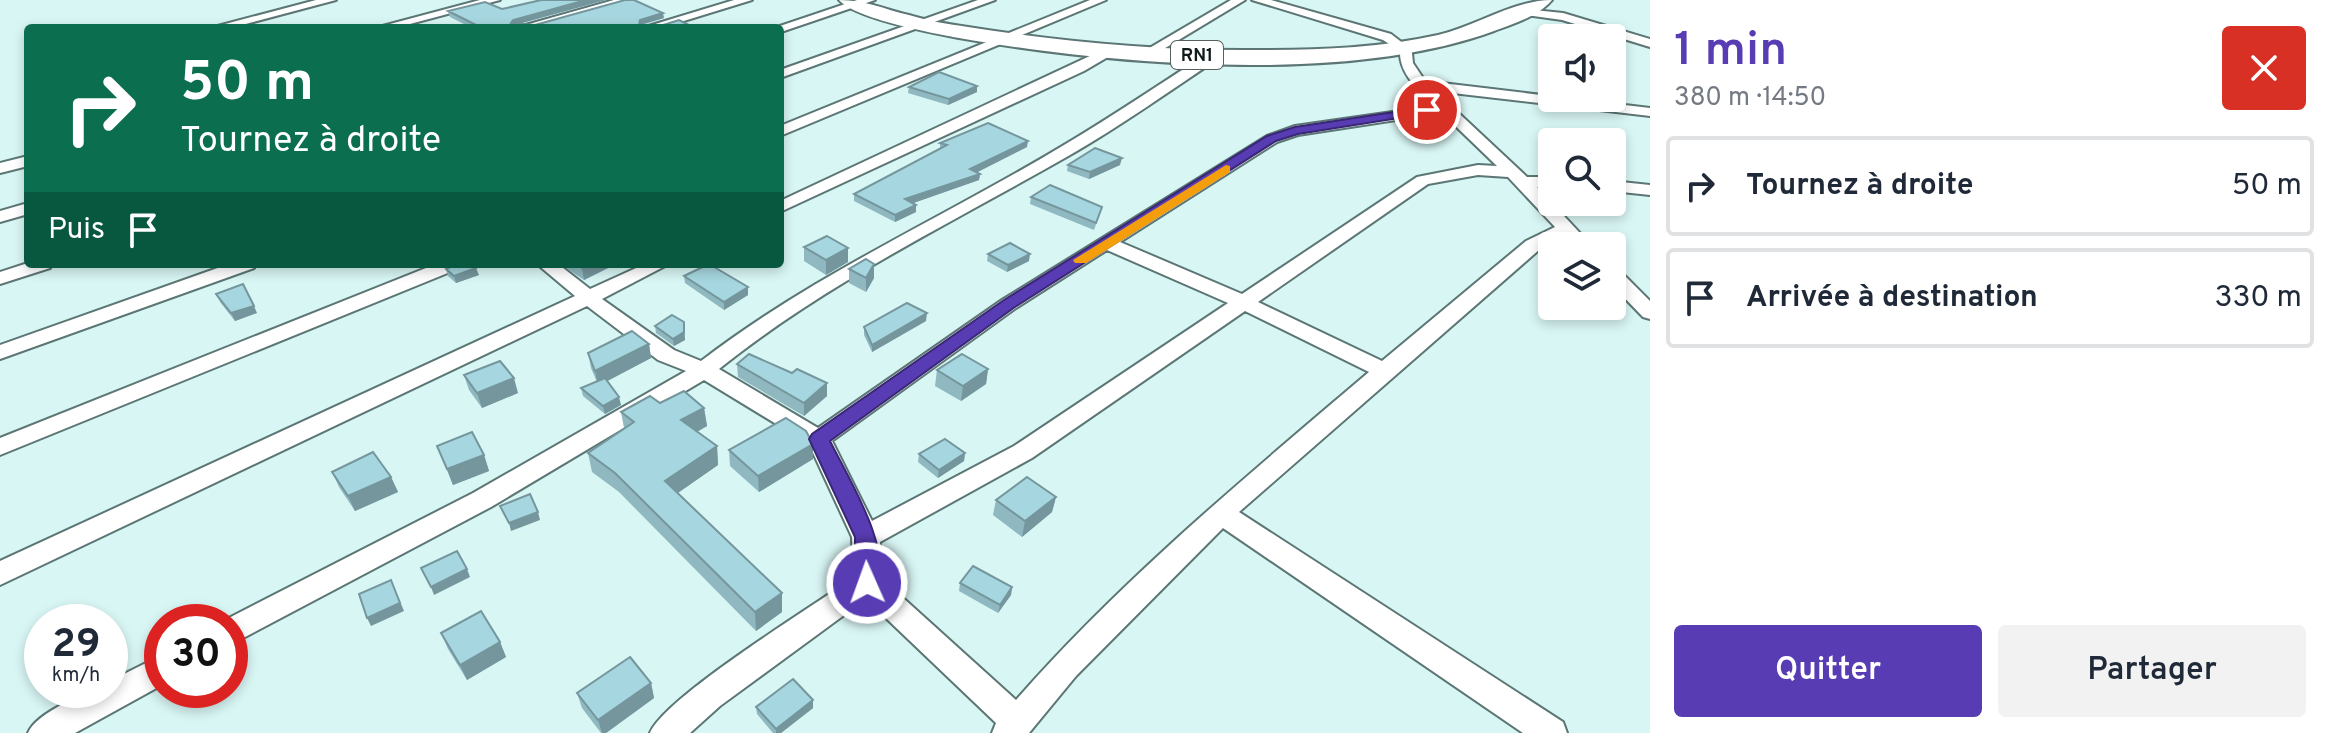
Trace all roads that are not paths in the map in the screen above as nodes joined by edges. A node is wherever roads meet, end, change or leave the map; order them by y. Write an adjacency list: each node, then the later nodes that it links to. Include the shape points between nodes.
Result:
1 (330, 0): 12 (street)
2 (494, 0): 13 (street)
3 (627, 0): 14 (street)
4 (746, 0): 15 (street)
5 (989, 0): 16 (street)
6 (1100, 0): 18 (street)
7 (1239, 0): 22 (street)
8 (1258, 0): 20 (street, via 1370,30)
9 (1543, 0): 11 (highway, RN1)
10 (858, 1): 16 (highway, RN1); 17 (street)
11 (1523, 12): 19 (street, via 1563,17); 20 (highway, RN1)
12 (232, 24)
13 (397, 24)
14 (536, 24)
15 (662, 24)
16 (923, 24): 18 (highway, RN1); 24 (street)
17 (784, 27)
18 (1004, 39): 21 (highway, RN1); 28 (street)
19 (1650, 43)
20 (1403, 47): 23 (highway, RN1); 25 (street, via 1406,63)
21 (1109, 51): 22 (highway, RN1); 35 (street)
22 (1147, 53): 23 (highway, RN1)
23 (1213, 56): 52 (street, via 1069,149 813,292)
24 (784, 73)
25 (1421, 85): 26 (street); 27 (street)
26 (1447, 108): 31 (street); 39 (street, via 1272,139)
27 (1650, 112)
28 (784, 129)
29 (24, 162): 30 (street)
30 (0, 168)
31 (1517, 177): 32 (street); 38 (street); 49 (street, via 1478,170 1423,180)
32 (1538, 180)
33 (1626, 187): 34 (street)
34 (1650, 190)
35 (784, 205)
36 (24, 209): 37 (street)
37 (0, 217)
38 (1568, 232)
39 (1105, 243): 49 (street); 54 (street)
40 (1538, 244): 53 (street)
41 (31, 268): 46 (street)
42 (236, 268): 51 (street)
43 (443, 268): 55 (street)
44 (551, 268): 48 (street)
45 (652, 268): 48 (street)
46 (0, 278)
47 (1626, 288): 50 (street)
48 (589, 298): 52 (street, via 666,355); 58 (street)
49 (1242, 302): 53 (street); 57 (street, via 1023,452)
50 (1650, 313)
51 (0, 352)
52 (704, 370): 54 (street); 60 (street, via 482,500)
53 (1386, 372): 56 (street)
54 (819, 439): 57 (street)
55 (0, 447)
56 (1221, 513): 62 (street, via 1065,666); 65 (street)
57 (866, 537): 59 (street)
58 (0, 574)
59 (867, 583): 62 (street); 64 (street)
60 (248, 623)
61 (144, 679): 63 (street)
62 (1012, 727)
63 (44, 733)
64 (666, 733)
65 (1551, 733)

